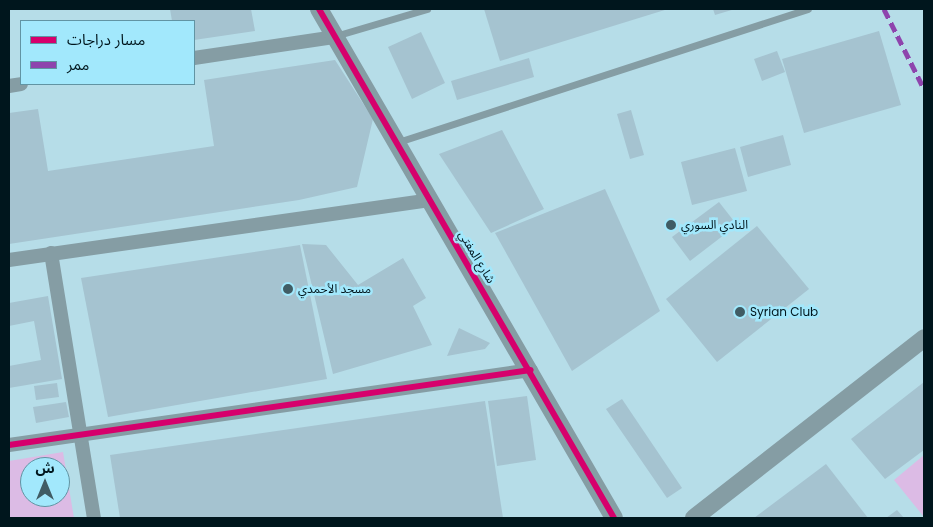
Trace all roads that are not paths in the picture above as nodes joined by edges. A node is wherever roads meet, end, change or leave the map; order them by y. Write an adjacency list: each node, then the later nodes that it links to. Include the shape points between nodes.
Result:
1 (319, 9): 4 (street, شارع المفتي)
2 (427, 9): 4 (lane)
3 (808, 9): 6 (lane)
4 (335, 37): 5 (street); 6 (street, شارع المفتي)
5 (195, 58)
6 (398, 142): 7 (street, شارع المفتي)
7 (430, 200): 8 (street); 11 (street, شارع المفتي)
8 (51, 254): 9 (street); 12 (street)
9 (9, 260)
10 (924, 338): 16 (street)
11 (531, 370): 12 (street); 15 (street, شارع المفتي)
12 (81, 432): 13 (street); 14 (street)
13 (9, 445)
14 (94, 518)
15 (614, 518)
16 (694, 518)

